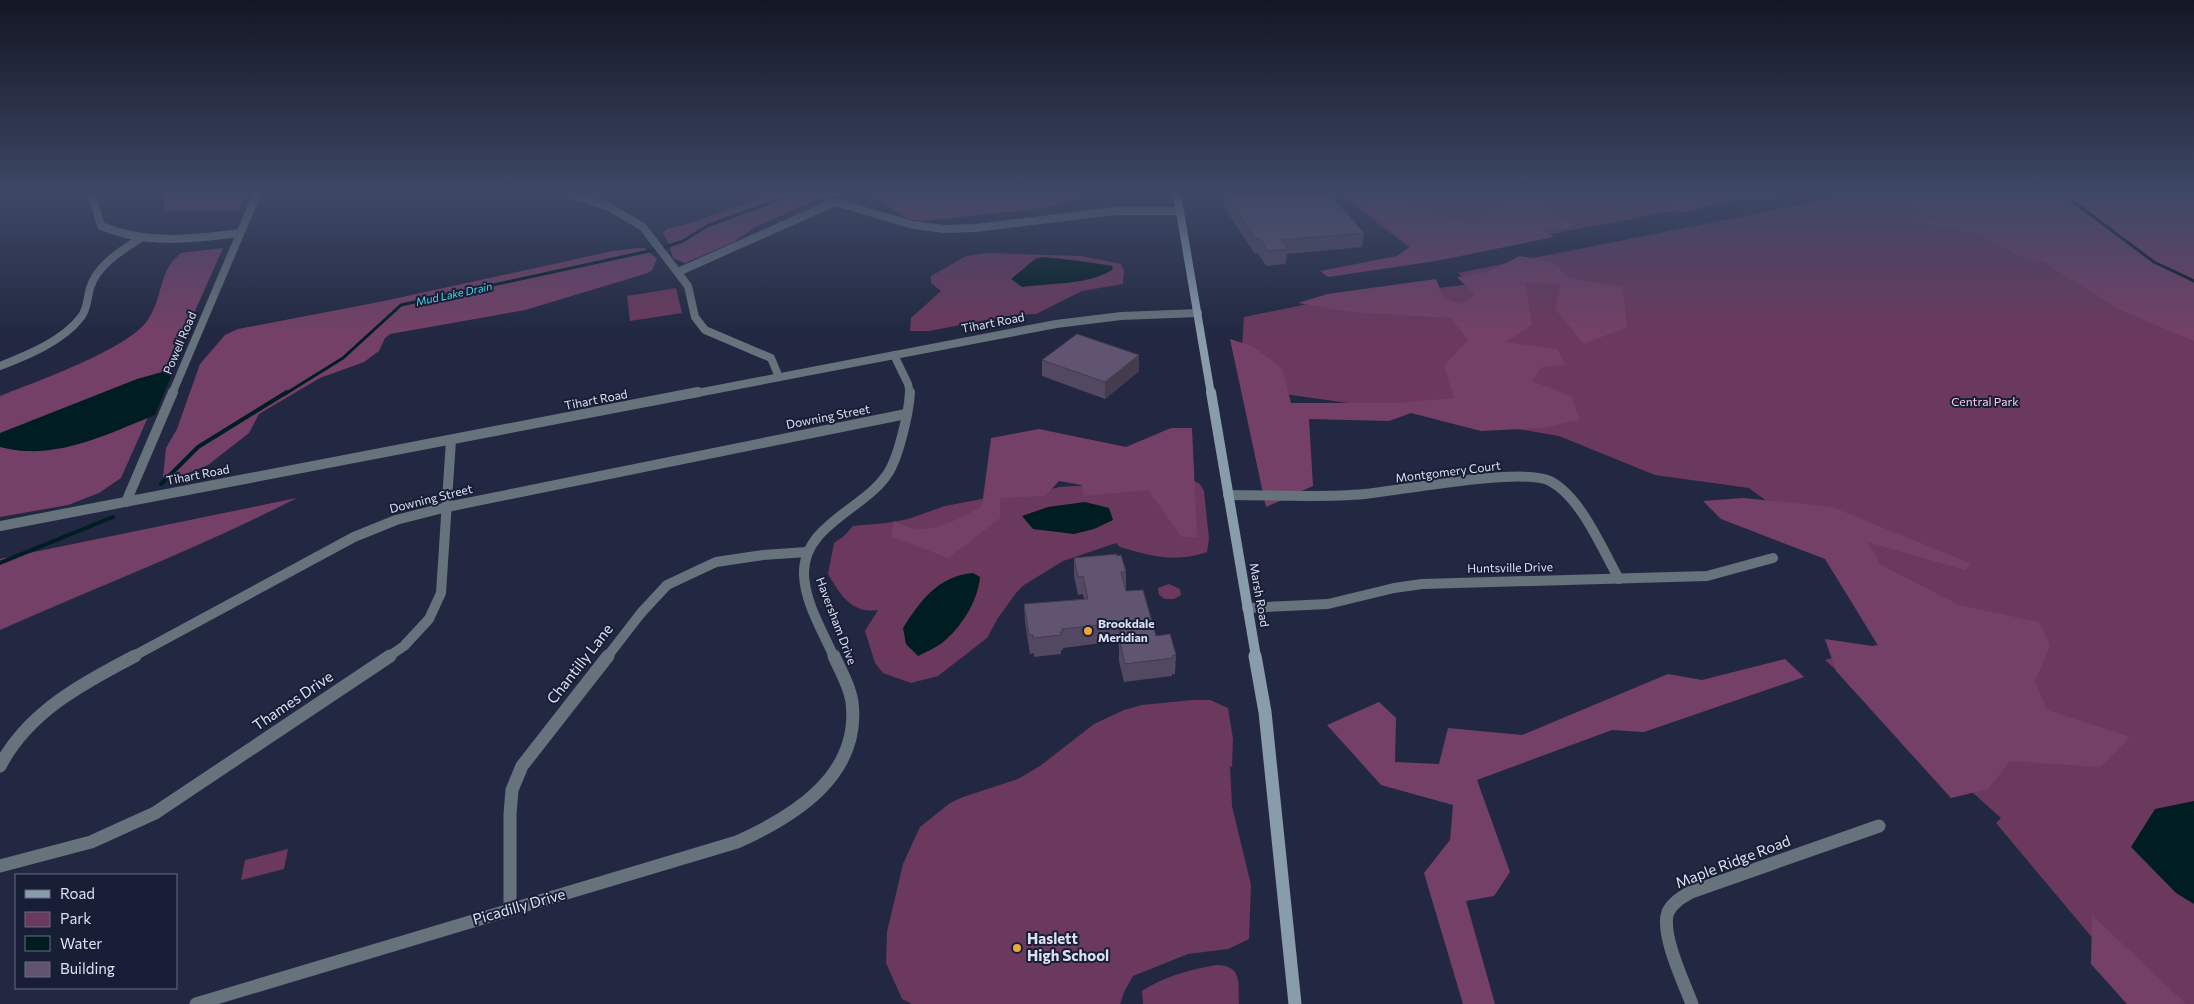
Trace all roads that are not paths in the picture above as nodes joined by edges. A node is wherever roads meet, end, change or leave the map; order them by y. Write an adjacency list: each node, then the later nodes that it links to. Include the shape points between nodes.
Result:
1 (138, 241): 9 (street, via 102,268 91,285 87,308 80,319 49,342 16,361)
2 (237, 241): 14 (street, Powell Road)
3 (654, 241): 6 (street)
4 (748, 241): 6 (street)
5 (1185, 241): 7 (main road, Marsh Road)
6 (678, 272): 10 (street, via 688,286 698,323 705,330 770,358)
7 (1198, 313): 8 (street, Tihart Road, via 1071,322); 13 (main road, Marsh Road)
8 (894, 355): 10 (street, Tihart Road); 11 (street, Haversham Drive, via 909,388)
9 (0, 366)
10 (779, 377): 12 (street, Tihart Road)
11 (906, 414): 15 (street, Downing Street); 17 (street, Haversham Drive, via 894,463 884,478 873,491 829,525)
12 (451, 440): 14 (street, Tihart Road); 15 (street, Thames Drive)
13 (1228, 495): 19 (street, Montgomery Court, via 1363,494 1515,476 1539,477 1555,483 1573,502); 20 (main road, Marsh Road)
14 (126, 502): 16 (street, Tihart Road)
15 (447, 507): 21 (street, Downing Street, via 396,520 354,537 82,684 50,707 24,732); 24 (street, Thames Drive, via 441,593 422,628 404,646 155,813 91,842)
16 (0, 526)
17 (807, 552): 22 (street, Haversham Drive, via 804,582 849,691 854,713 850,741 838,769); 25 (street, Chantilly Lane, via 716,562 667,585 641,613 522,766 512,790)
18 (1772, 558): 19 (street, Huntsville Drive, via 1707,576)
19 (1619, 579): 20 (street, Huntsville Drive, via 1422,584 1328,604)
20 (1247, 608): 27 (main road, Marsh Road, via 1265,712)
21 (0, 766)
22 (828, 782): 25 (street, Picadilly Drive, via 789,816 737,842)
23 (1878, 826): 28 (street, Maple Ridge Road, via 1690,892 1675,902 1666,917 1667,936)
24 (0, 866)
25 (510, 910): 26 (street, Picadilly Drive)
26 (196, 1004)
27 (1296, 1004)
28 (1692, 1004)

